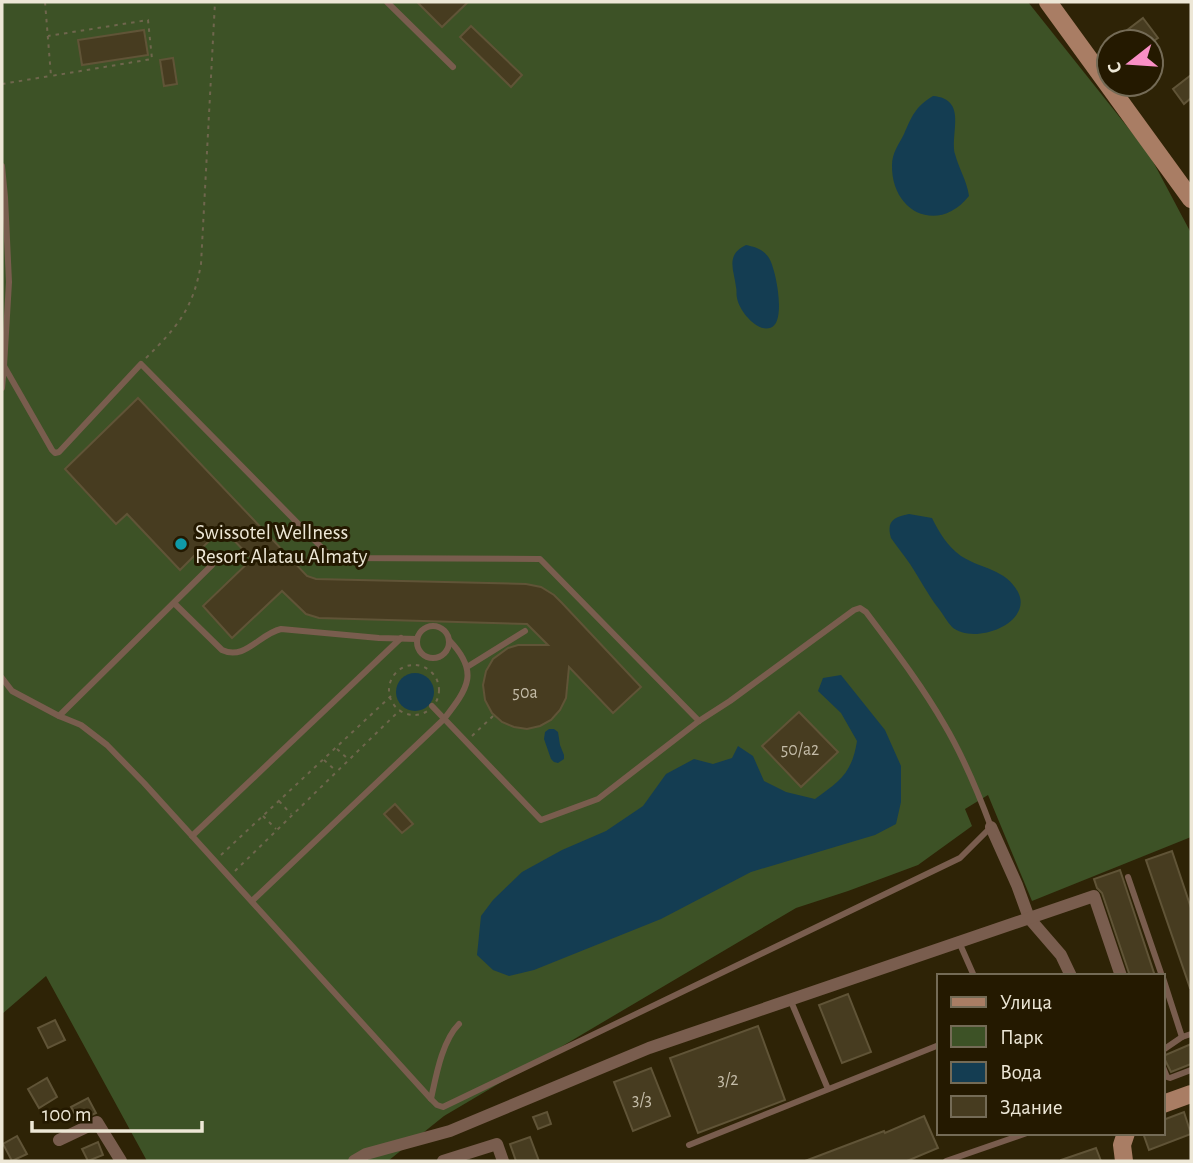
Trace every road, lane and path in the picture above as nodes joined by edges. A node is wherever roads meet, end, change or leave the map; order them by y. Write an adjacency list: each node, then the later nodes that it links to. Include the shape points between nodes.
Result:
1 (45, 2): 5 (path)
2 (215, 2): 11 (path, via 197,288 180,322)
3 (387, 2): 6 (lane)
4 (1048, 2): 10 (main road)
5 (48, 36): 7 (path); 7 (path, via 148,20 152,59)
6 (453, 67)
7 (51, 76): 8 (path)
8 (2, 84)
9 (2, 166): 12 (lane, via 9,282)
10 (1191, 198)
11 (141, 364): 12 (lane, via 62,451 55,453); 28 (lane, via 330,555 540,559)
12 (4, 366): 13 (lane)
13 (2, 388)
14 (212, 565): 15 (lane)
15 (174, 603): 17 (lane, via 230,654 281,629); 25 (lane)
16 (525, 631): 20 (lane)
17 (401, 638): 18 (lane); 39 (lane)
18 (417, 639): 19 (lane, via 422,630 436,626); 19 (lane, via 421,653 435,658 444,653)
19 (449, 640): 20 (lane)
20 (467, 667): 27 (lane, via 464,693)
21 (2, 678): 25 (lane, via 12,691)
22 (391, 696): 23 (path, via 391,681 398,671 422,666 438,685 438,698); 24 (path); 30 (path)
23 (432, 706): 24 (path, via 419,714); 27 (lane)
24 (400, 710): 32 (path)
25 (59, 716): 39 (lane, via 81,725 107,745)
26 (493, 716): 29 (path)
27 (444, 719): 29 (lane); 43 (lane)
28 (699, 721): 29 (lane, via 598,799 541,821); 37 (lane, via 860,608 945,726)
29 (466, 741)
30 (336, 748): 31 (path); 32 (path)
31 (323, 759): 33 (path); 34 (path)
32 (349, 760): 33 (path)
33 (336, 772): 35 (path)
34 (279, 801): 35 (path); 36 (path)
35 (292, 815): 38 (path)
36 (263, 816): 38 (path); 40 (path)
37 (991, 827): 44 (street); 61 (lane, via 960,858 443,1107)
38 (277, 830): 41 (path)
39 (192, 836): 40 (lane)
40 (215, 861): 41 (lane)
41 (229, 876): 43 (lane)
42 (1128, 877): 49 (lane)
43 (252, 901): 61 (lane)
44 (1029, 918): 45 (street); 47 (street); 48 (street, via 1094,896)
45 (959, 942): 46 (lane); 51 (street)
46 (973, 974)
47 (1070, 974)
48 (1120, 974)
49 (1162, 974)
50 (1165, 983): 54 (lane)
51 (790, 999): 59 (lane); 68 (street, via 649,1048 450,1131)
52 (459, 1024): 61 (lane, via 445,1046)
53 (1191, 1034): 54 (lane)
54 (1182, 1037): 56 (lane)
55 (937, 1046): 59 (lane)
56 (1165, 1049)
57 (1191, 1070): 58 (lane, via 1170,1078)
58 (1165, 1072)
59 (828, 1089): 65 (lane)
60 (1191, 1094): 62 (main road)
61 (431, 1099)
62 (1165, 1102)
63 (1009, 1136): 71 (lane)
64 (59, 1140): 67 (street, via 97,1122)
65 (689, 1145)
66 (468, 1158): 69 (street); 70 (street, via 497,1144)
67 (121, 1161)
68 (355, 1161)
69 (443, 1161)
70 (503, 1161)
71 (946, 1161)

